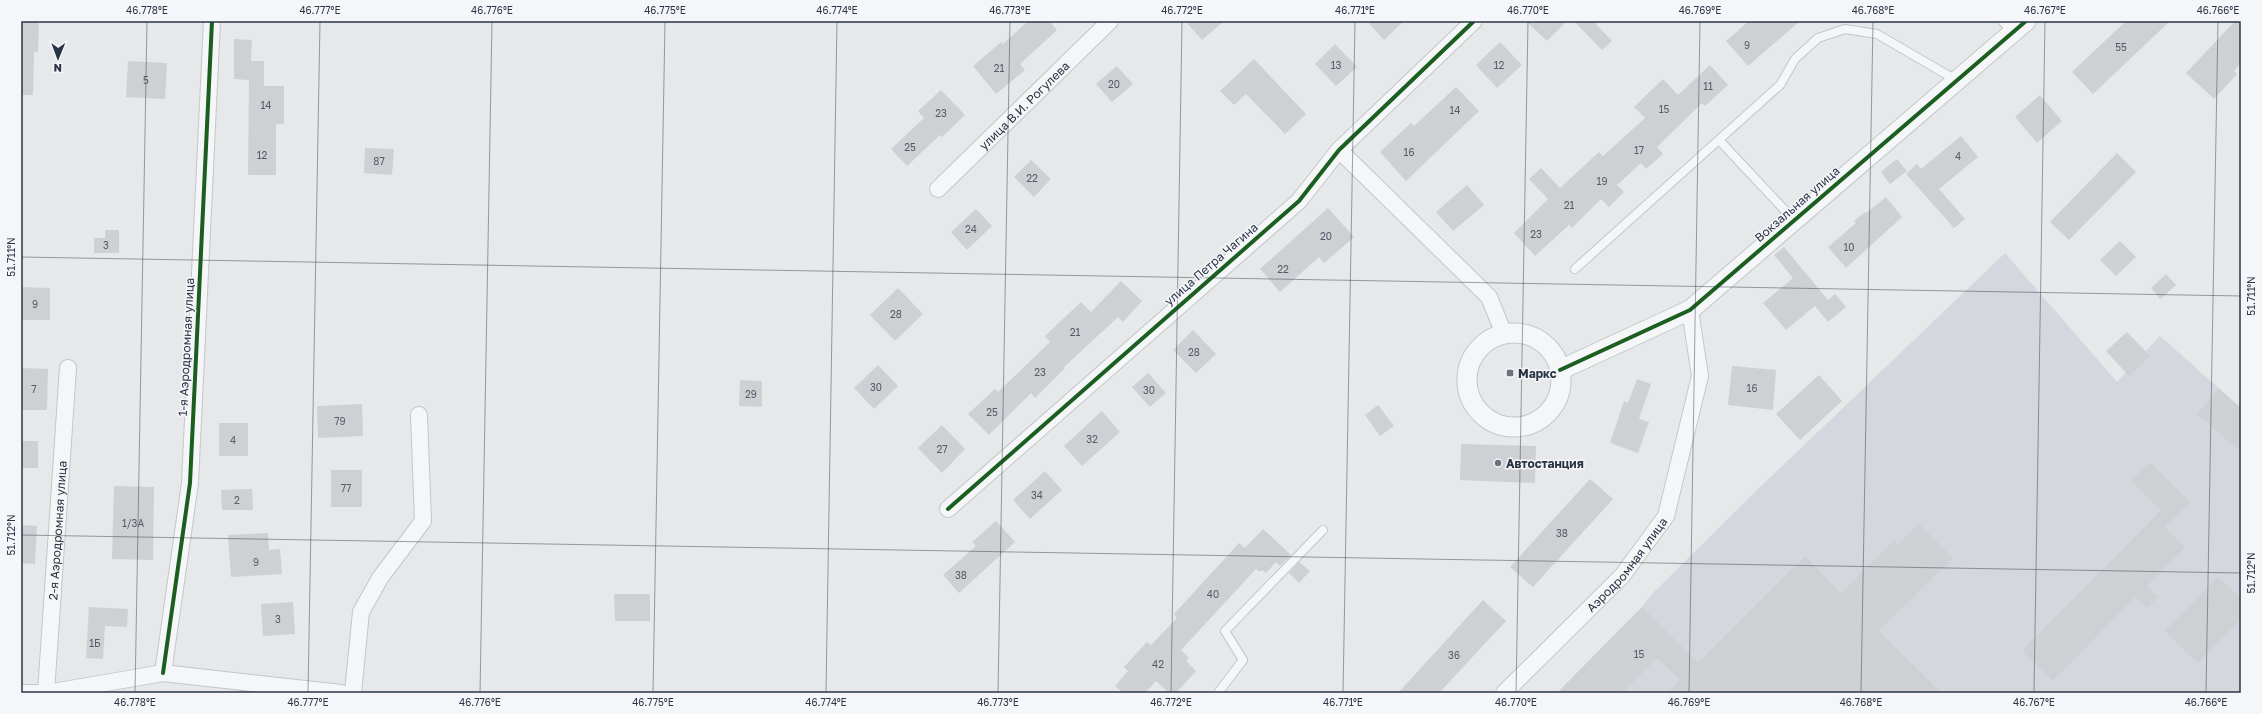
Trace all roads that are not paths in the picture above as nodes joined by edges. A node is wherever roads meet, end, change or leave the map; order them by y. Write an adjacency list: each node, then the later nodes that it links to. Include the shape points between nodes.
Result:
1 (212, 21): 18 (street, 1-я Аэродромная улица, via 190,483)
2 (1110, 21): 8 (street, улица В.И. Рогулева)
3 (1474, 21): 7 (street, улица Петра Чагина)
4 (2014, 25): 5 (street, Вокзальная улица)
5 (1957, 81): 6 (lane, via 1877,34 1845,29 1818,38 1812,43 1794,59 1780,85); 9 (street, Вокзальная улица)
6 (1719, 140): 9 (lane); 10 (lane)
7 (1339, 150): 12 (street, via 1489,297); 16 (street, улица Петра Чагина, via 1299,201)
8 (938, 189)
9 (1794, 220): 11 (street, Вокзальная улица)
10 (1575, 270)
11 (1690, 310): 14 (street, Вокзальная улица); 25 (street, Аэродромная улица, via 1700,376 1666,516 1622,576)
12 (1504, 334): 14 (street, via 1522,334 1540,340 1553,353); 14 (street, via 1487,342 1474,355 1468,372 1468,391 1476,408 1489,420 1506,427 1525,426 1542,419 1554,406 1561,388)
13 (68, 368): 21 (street, 2-я Аэродромная улица)
14 (1560, 370)
15 (419, 415): 23 (street, via 423,521 380,578 361,612)
16 (948, 509)
17 (1322, 530): 24 (lane, via 1225,632 1243,660)
18 (163, 673): 21 (street); 22 (street)
19 (21, 693): 20 (street)
20 (38, 693)
21 (46, 693)
22 (341, 693)
23 (353, 693)
24 (1218, 693)
25 (1504, 693)

